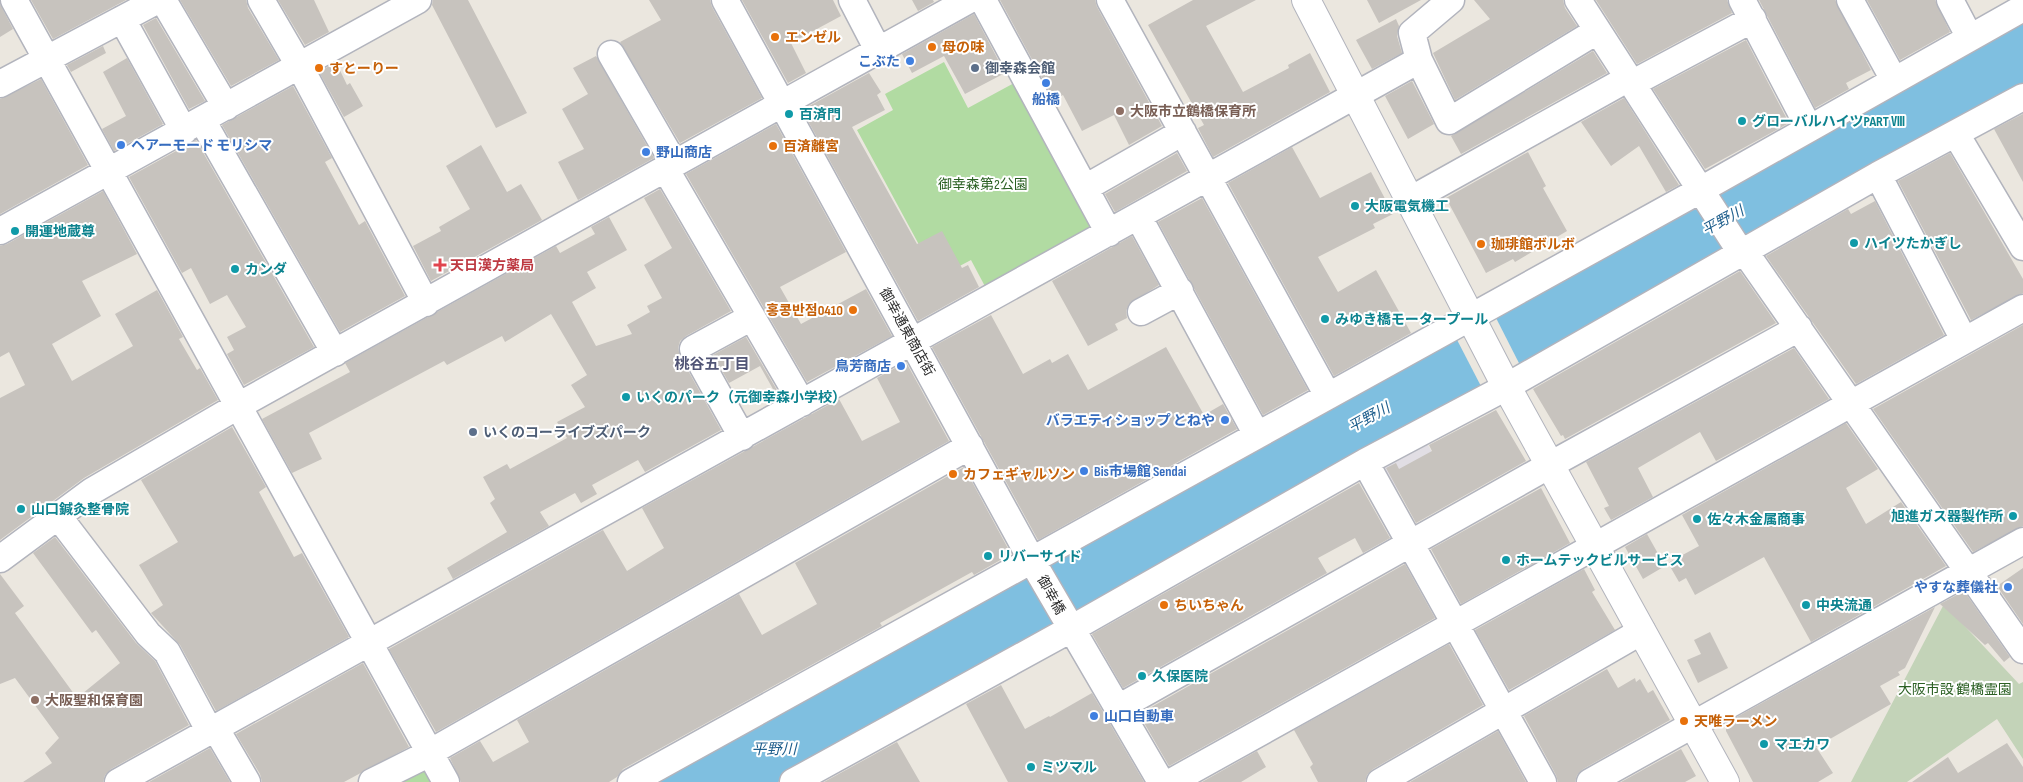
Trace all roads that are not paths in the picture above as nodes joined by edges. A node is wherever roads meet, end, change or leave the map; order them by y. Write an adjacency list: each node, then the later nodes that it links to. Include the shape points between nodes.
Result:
1 (14, 0): 23 (street)
2 (158, 0): 18 (street)
3 (163, 0): 32 (street)
4 (261, 0): 25 (street)
5 (418, 0): 25 (street)
6 (725, 0): 31 (street, 御幸通東商店街)
7 (852, 0): 21 (street)
8 (969, 0): 21 (street)
9 (983, 0): 41 (street)
10 (1110, 0): 35 (street)
11 (1306, 0): 29 (street)
12 (1451, 0): 24 (street, via 1412,33)
13 (1578, 0): 19 (street)
14 (1850, 0): 26 (street)
15 (1950, 0): 20 (street)
16 (2023, 8): 20 (street)
17 (1748, 10): 27 (street); 34 (street)
18 (122, 19): 23 (street); 33 (street)
19 (1597, 31): 24 (street, via 1449,121); 27 (street)
20 (1970, 38): 26 (street)
21 (879, 52): 31 (street)
22 (610, 54): 37 (street)
23 (47, 59): 28 (street); 38 (street)
24 (1419, 60): 29 (street)
25 (300, 67): 32 (street); 50 (street)
26 (1894, 80): 34 (street)
27 (1631, 81): 42 (street); 43 (street)
28 (1, 82)
29 (1356, 96): 40 (street); 43 (street)
30 (2023, 97): 36 (street)
31 (783, 104): 37 (street); 57 (street, 御幸通東商店街)
32 (226, 107): 33 (street)
33 (193, 126): 38 (street); 58 (street)
34 (1809, 128): 42 (street)
35 (1183, 132): 40 (street); 41 (street)
36 (1956, 134): 39 (street); 47 (street)
37 (669, 166): 50 (street); 53 (street)
38 (108, 172): 45 (street); 63 (street)
39 (1878, 175): 48 (street); 56 (street)
40 (1207, 177): 44 (street); 60 (street)
41 (1084, 188): 46 (street)
42 (1702, 191): 48 (street); 54 (street)
43 (1410, 200): 54 (street)
44 (1138, 216): 46 (street); 49 (street)
45 (0, 231)
46 (1109, 234): 57 (street)
47 (2023, 247)
48 (1741, 250): 55 (street); 59 (street)
49 (1180, 291): 52 (street); 64 (street)
50 (426, 302): 58 (street)
51 (2023, 308): 56 (street)
52 (1141, 312)
53 (752, 317): 62 (street); 65 (street, via 693,349)
54 (1472, 320): 59 (street); 60 (street)
55 (1799, 328): 61 (street); 68 (street)
56 (1964, 340): 61 (street)
57 (912, 343): 62 (street); 66 (street, 御幸通東商店街)
58 (335, 353): 63 (street)
59 (1505, 384): 67 (street); 68 (street)
60 (1328, 396): 64 (street)
61 (1851, 403): 72 (street); 75 (street)
62 (802, 404): 65 (street)
63 (238, 406): 69 (street, via 92,491); 79 (street)
64 (1257, 434): 74 (street)
65 (742, 437): 79 (street)
66 (970, 446): 74 (street, 御幸通東商店街); 85 (street)
67 (1365, 462): 71 (street); 77 (street)
68 (1550, 465): 71 (street); 72 (street)
69 (58, 516): 73 (street); 84 (street, via 148,634 167,652)
70 (2023, 541): 75 (street)
71 (1411, 545): 76 (street); 81 (street)
72 (1595, 546): 76 (street); 78 (street)
73 (0, 559)
74 (1033, 563): 77 (street, 御幸橋); 91 (street)
75 (1966, 571): 80 (street); 83 (street)
76 (1455, 624): 82 (street); 93 (street)
77 (1069, 626): 81 (street, 御幸橋); 86 (street)
78 (1642, 631): 82 (street); 83 (street)
79 (369, 642): 84 (street); 85 (street)
80 (2023, 650)
81 (1118, 708): 92 (street, 御幸橋)
82 (1504, 712): 94 (street); 95 (street)
83 (1693, 724): 96 (street); 97 (street)
84 (213, 730): 87 (street); 88 (street)
85 (430, 752): 89 (street); 90 (street)
86 (808, 778)
87 (118, 782)
88 (247, 782)
89 (372, 782)
90 (446, 782)
91 (631, 782)
92 (1161, 782)
93 (1171, 782)
94 (1380, 782)
95 (1542, 782)
96 (1590, 782)
97 (1725, 782)

